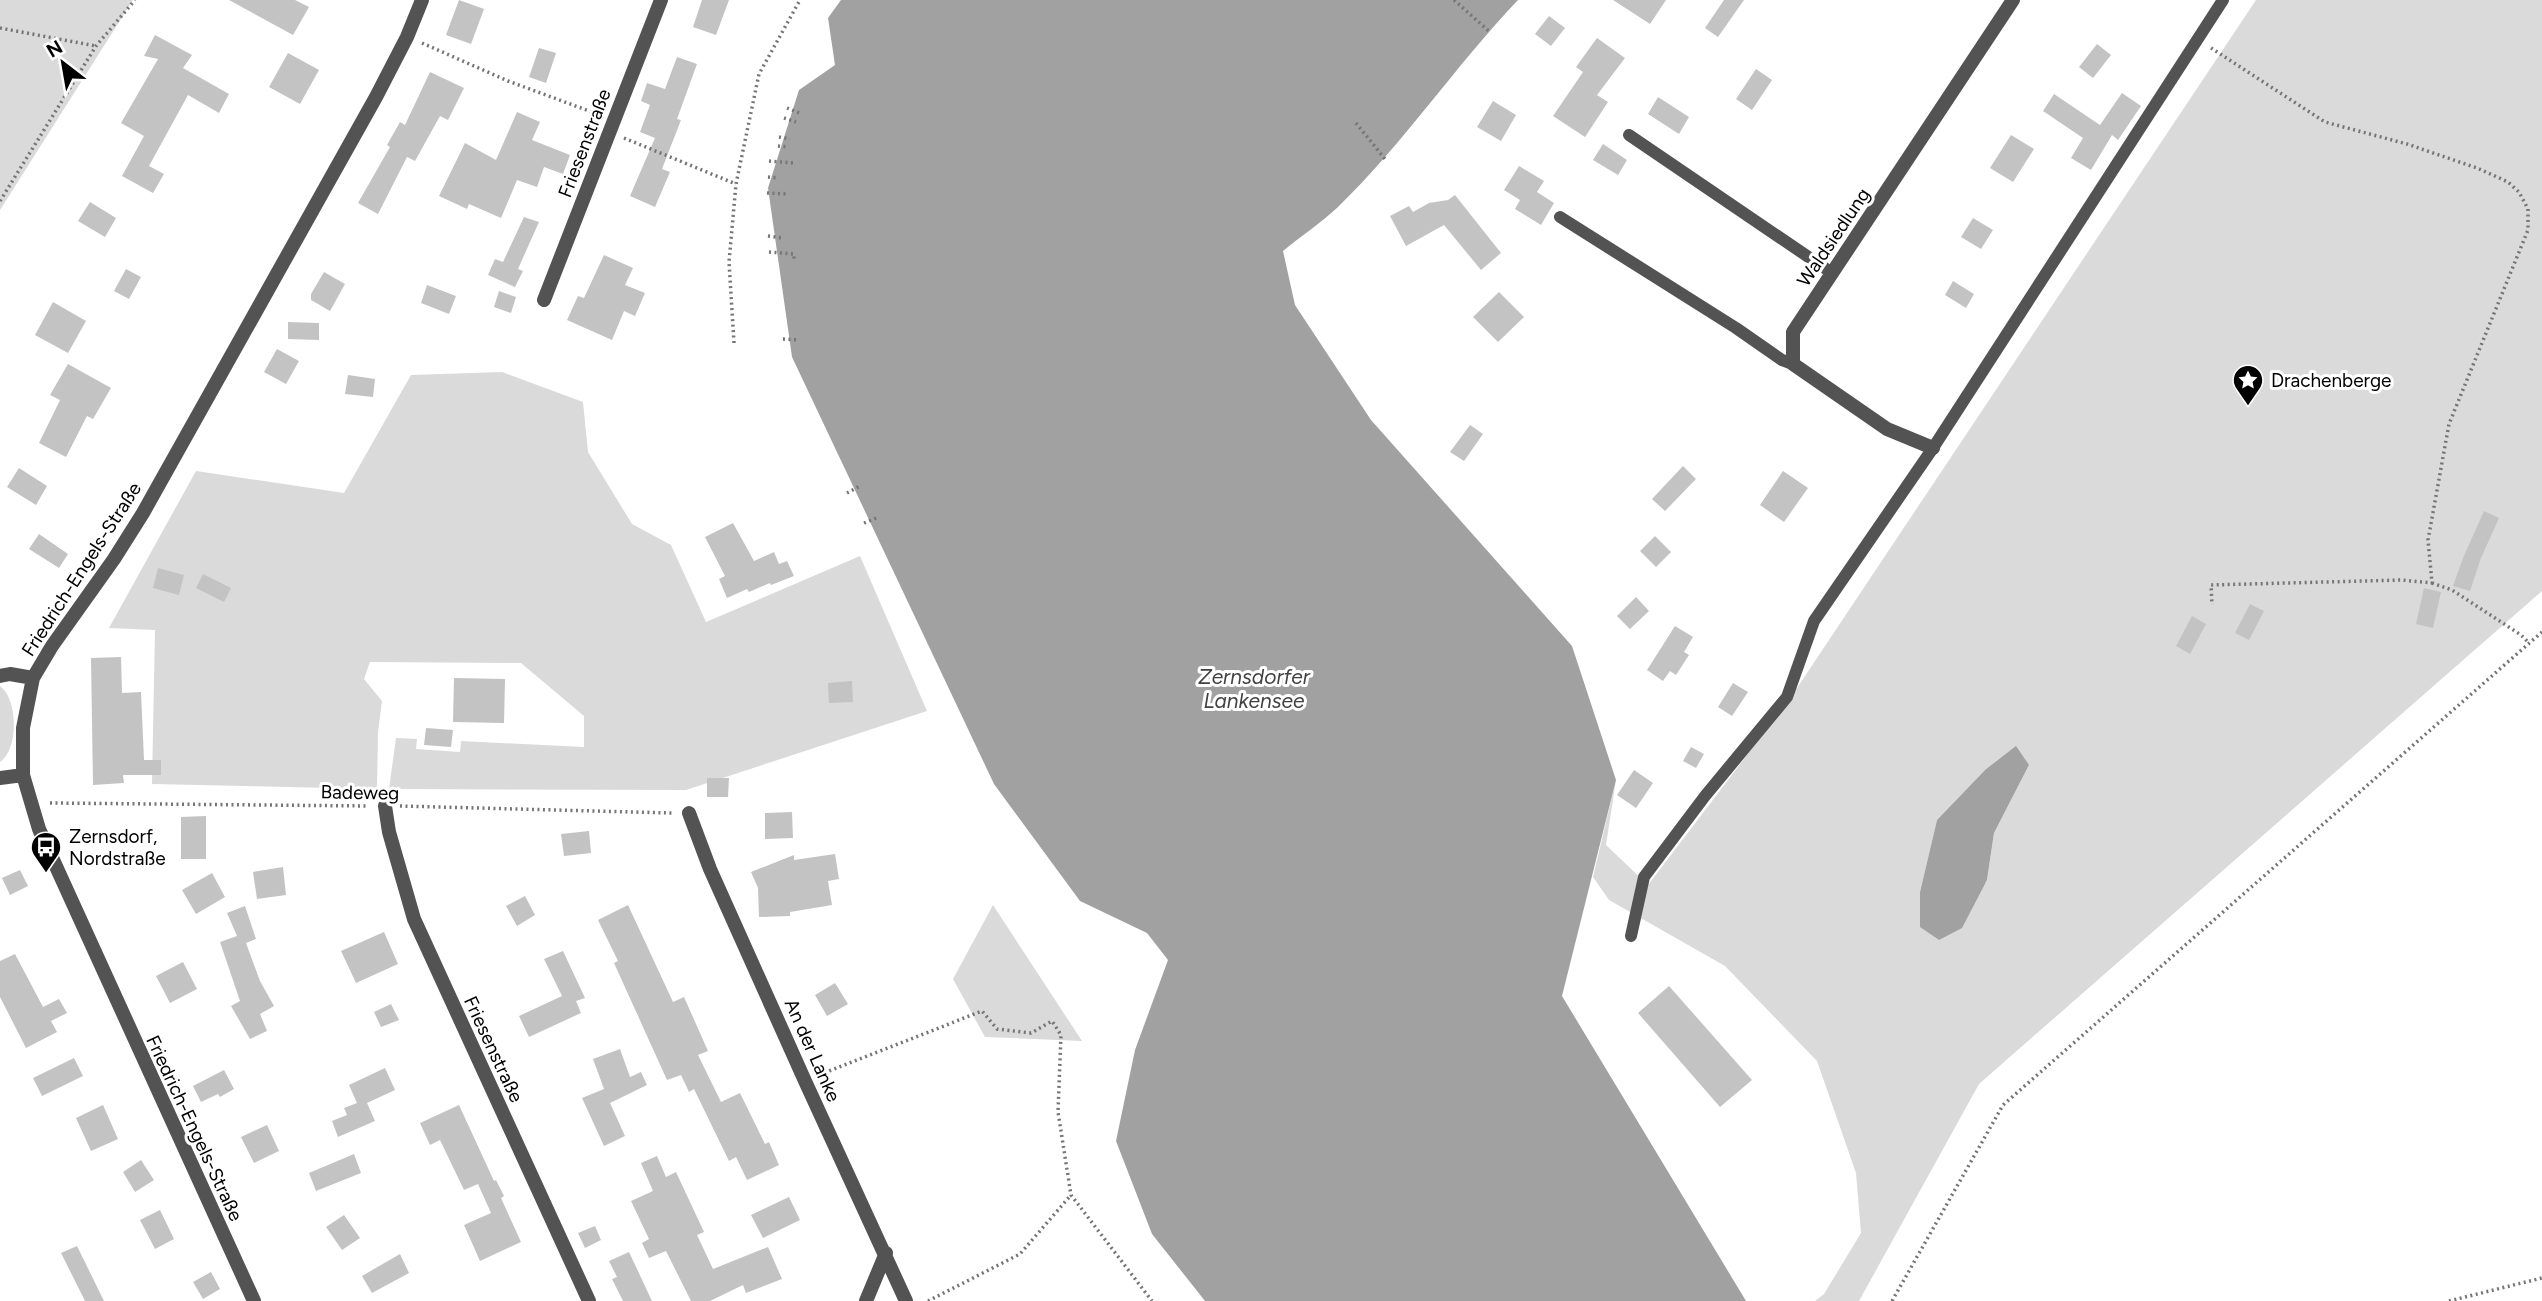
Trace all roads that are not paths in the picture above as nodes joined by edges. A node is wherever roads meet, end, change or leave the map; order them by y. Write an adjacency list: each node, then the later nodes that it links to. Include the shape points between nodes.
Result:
1 (422, 0): 12 (street, Friedrich-Engels-Straße, via 376,97 143,513)
2 (661, 0): 8 (street, Friesenstraße)
3 (2013, 0): 7 (street, Waldsiedlung)
4 (2223, 0): 10 (lane)
5 (1629, 135): 7 (lane)
6 (1560, 217): 9 (lane)
7 (1832, 273): 9 (street, Waldsiedlung, via 1793,332)
8 (544, 300)
9 (1793, 364): 10 (street, via 1887,429)
10 (1933, 448): 17 (lane, via 1814,621 1787,697 1644,877)
11 (0, 676): 12 (street)
12 (33, 678): 13 (street, Friedrich-Engels-Straße, via 23,728)
13 (23, 775): 14 (street); 19 (street, Friedrich-Engels-Straße, via 31,809)
14 (0, 778)
15 (386, 806): 20 (street, Friesenstraße, via 414,919)
16 (689, 813): 18 (street, An der Lanke, via 710,869)
17 (1631, 936)
18 (886, 1253): 21 (street); 22 (street, An der Lanke)
19 (254, 1301)
20 (589, 1301)
21 (866, 1301)
22 (906, 1301)

